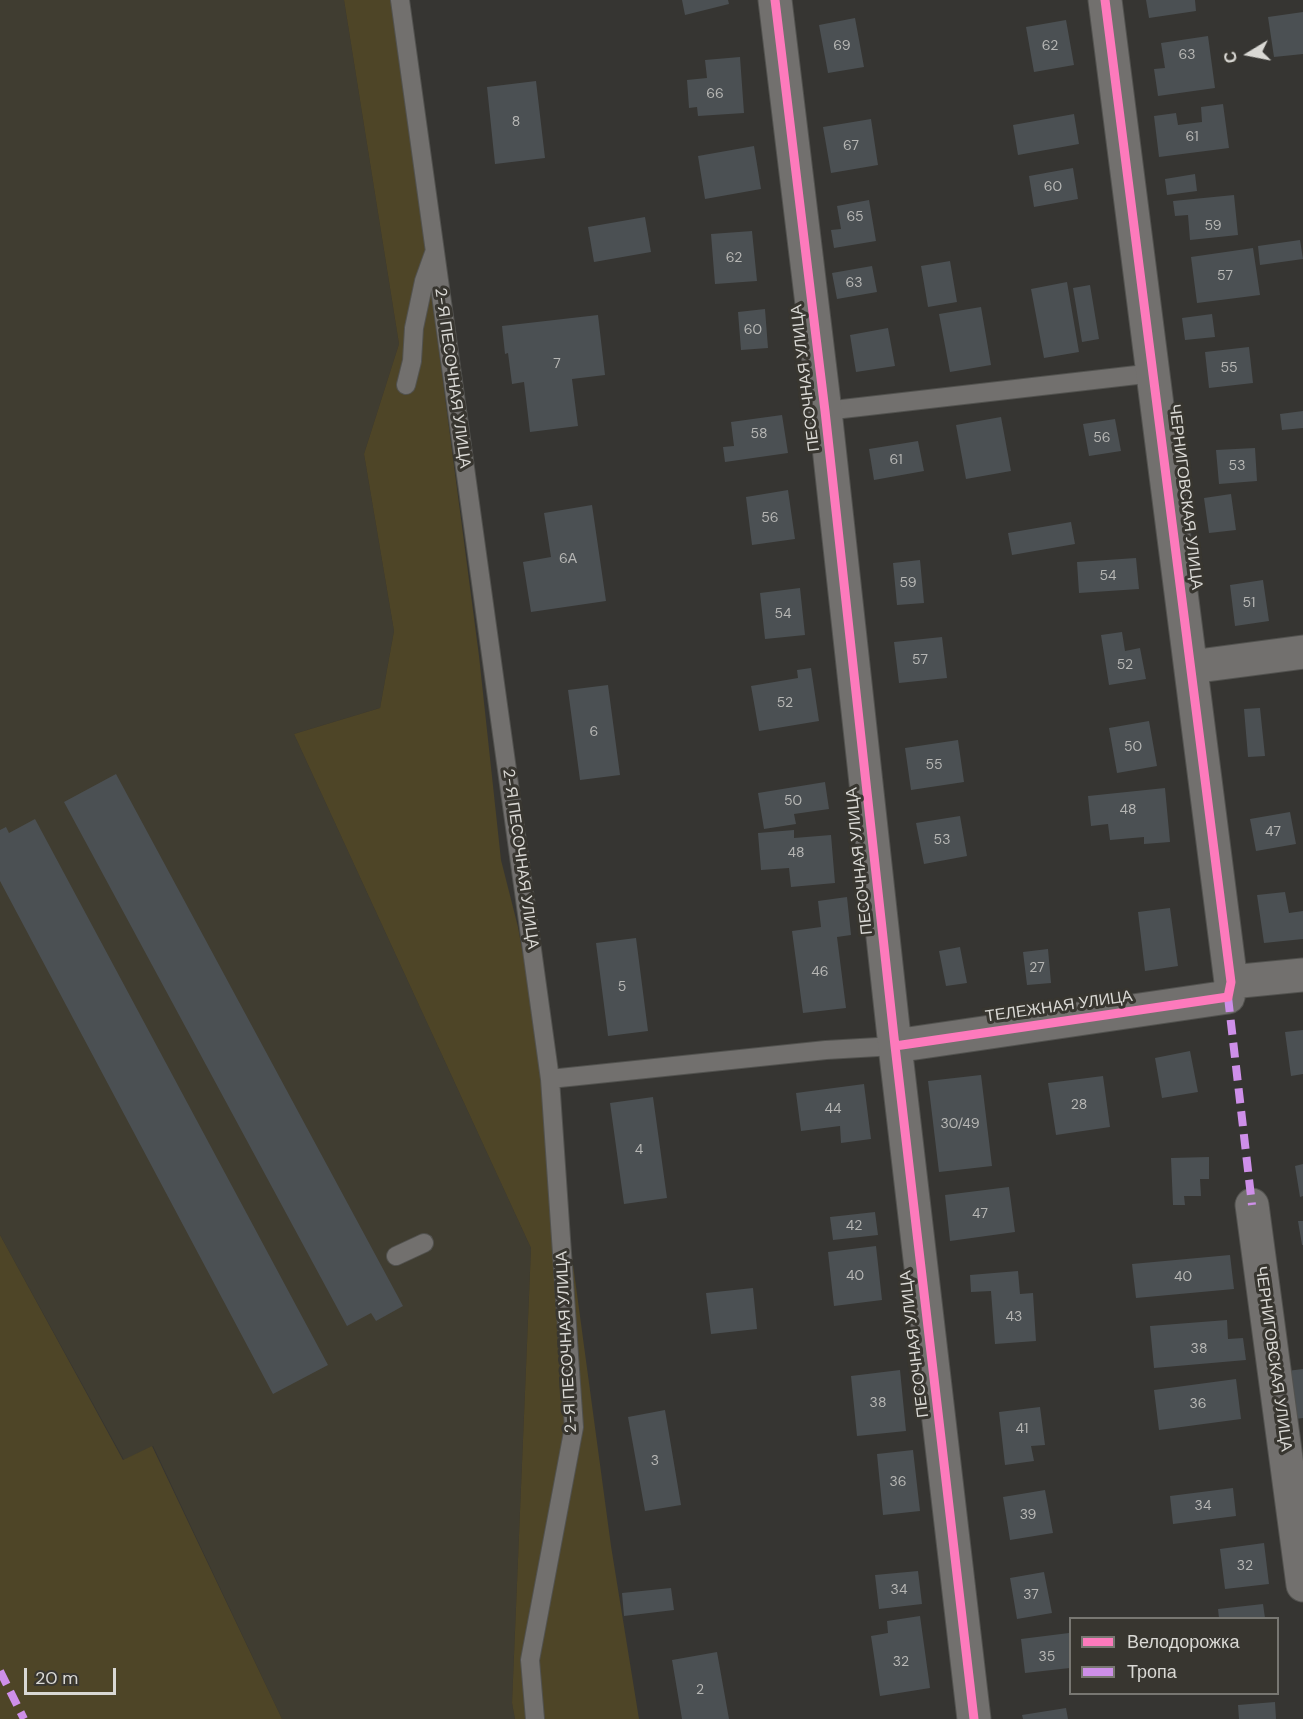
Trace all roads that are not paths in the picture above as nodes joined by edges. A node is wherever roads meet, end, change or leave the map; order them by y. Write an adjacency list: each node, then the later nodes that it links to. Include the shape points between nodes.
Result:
1 (400, 0): 4 (lane, 2-Я ПЕСОЧНАЯ УЛИЦА)
2 (775, 0): 7 (street, ПЕСОЧНАЯ УЛИЦА)
3 (1105, 0): 5 (street, ЧЕРНИГОВСКАЯ УЛИЦА)
4 (435, 251): 6 (lane, via 424,281); 13 (lane, 2-Я ПЕСОЧНАЯ УЛИЦА)
5 (1154, 373): 7 (lane); 9 (street, ЧЕРНИГОВСКАЯ УЛИЦА)
6 (406, 385)
7 (825, 411): 12 (street, ПЕСОЧНАЯ УЛИЦА)
8 (1303, 651): 9 (street)
9 (1191, 667): 11 (street, ЧЕРНИГОВСКАЯ УЛИЦА)
10 (1303, 975): 11 (street, ТЕЛЕЖНАЯ УЛИЦА)
11 (1230, 990): 12 (street, ТЕЛЕЖНАЯ УЛИЦА)
12 (895, 1046): 13 (lane, ТЕЛЕЖНАЯ УЛИЦА); 19 (street, ПЕСОЧНАЯ УЛИЦА)
13 (550, 1079): 18 (lane, 2-Я ПЕСОЧНАЯ УЛИЦА, via 574,1427 530,1660)
14 (1252, 1205): 17 (street, ЧЕРНИГОВСКАЯ УЛИЦА)
15 (424, 1243): 16 (lane)
16 (396, 1257)
17 (1303, 1585)
18 (535, 1719)
19 (974, 1719)

